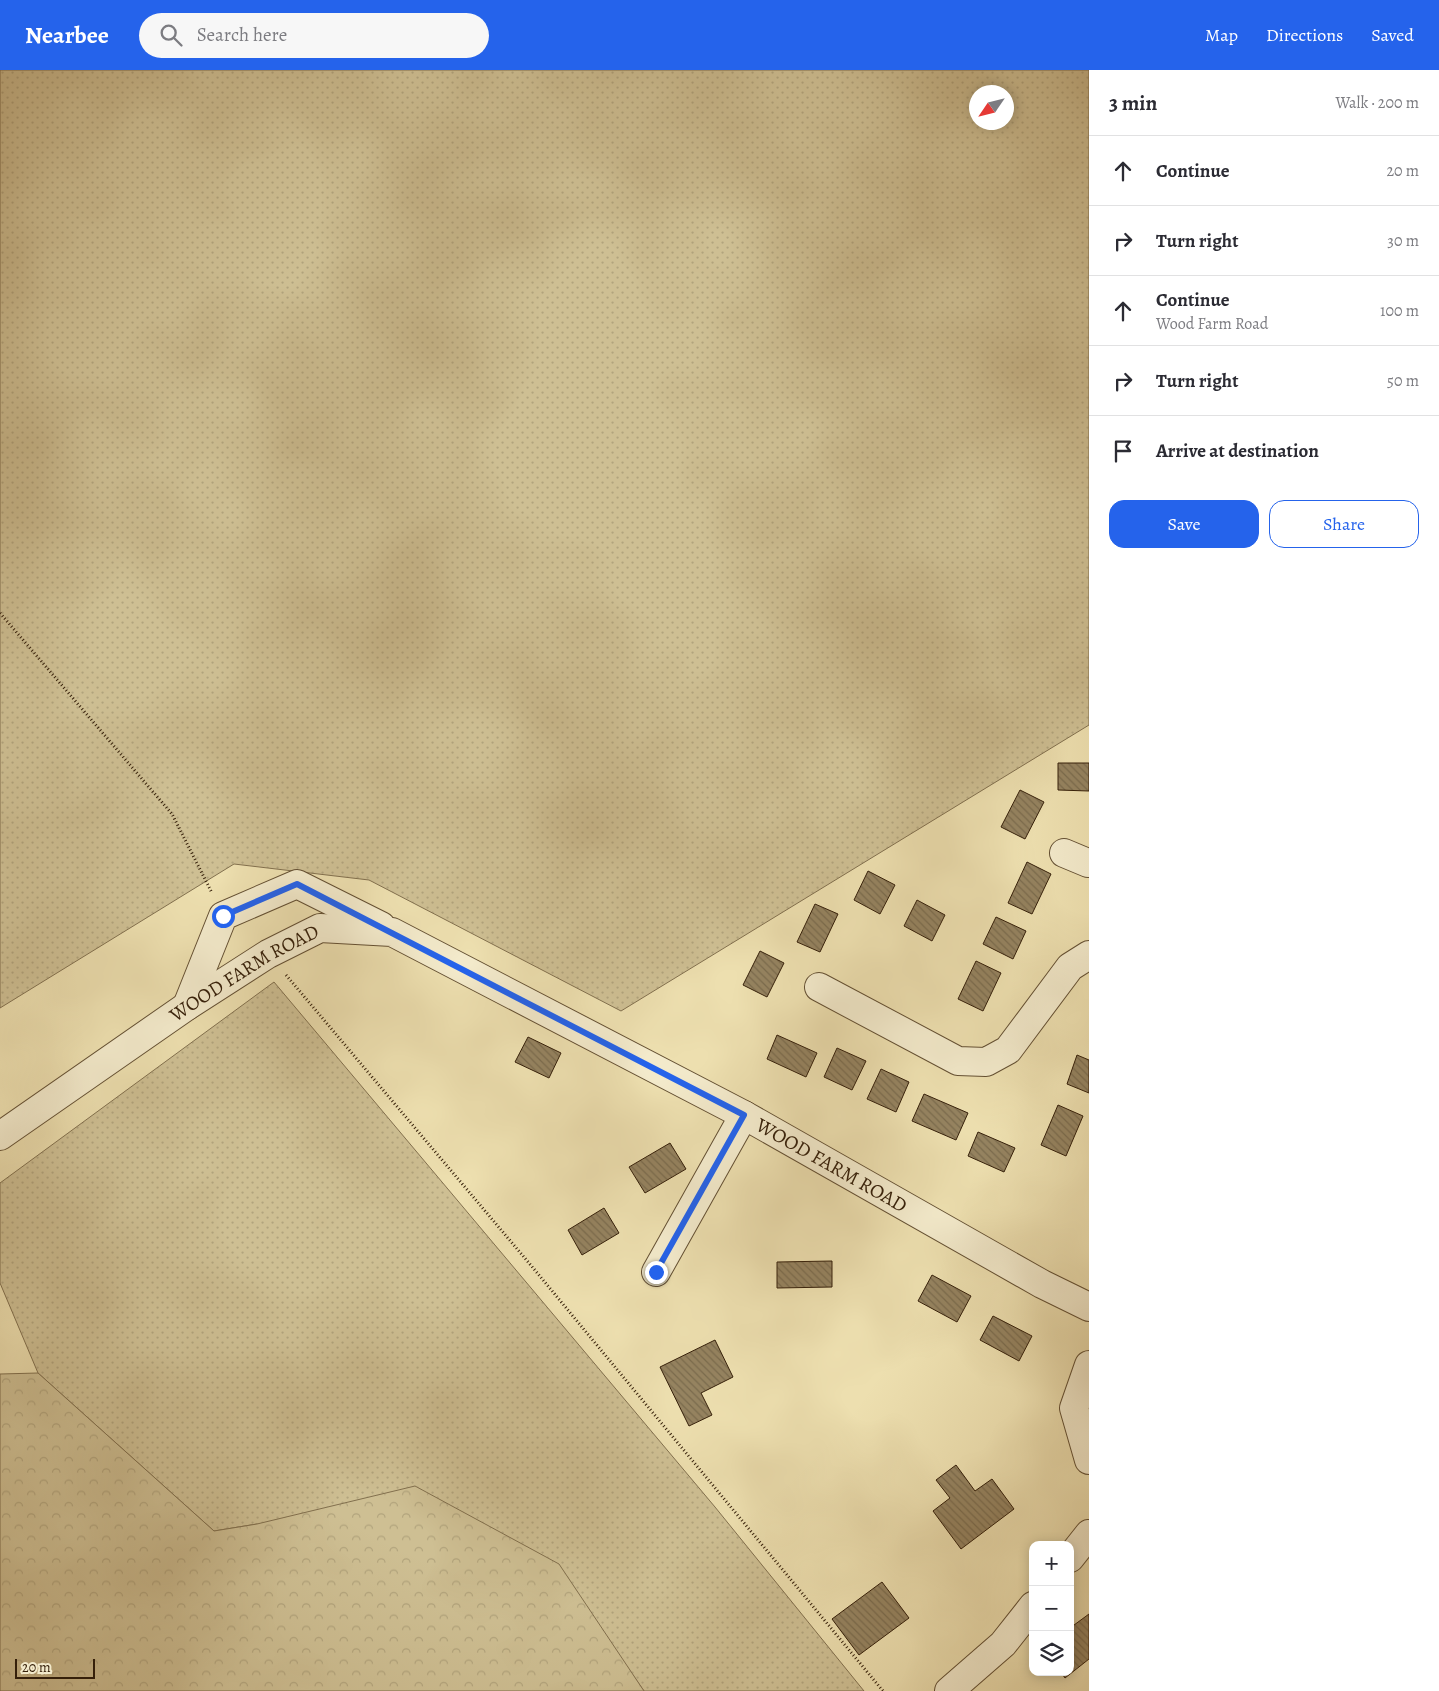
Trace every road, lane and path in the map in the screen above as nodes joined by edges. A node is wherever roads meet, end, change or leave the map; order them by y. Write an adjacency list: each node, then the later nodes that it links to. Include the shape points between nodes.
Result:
1 (0, 614): 2 (path, via 172,814)
2 (223, 916): 3 (street, via 297,884); 7 (street)
3 (392, 932): 4 (street, WOOD FARM ROAD, via 320,928); 8 (street, WOOD FARM ROAD)
4 (268, 954): 7 (street, WOOD FARM ROAD); 17 (path)
5 (1089, 955): 6 (street, via 1070,968 1008,1050 986,1062 958,1061)
6 (819, 987)
7 (187, 1006): 9 (street, WOOD FARM ROAD)
8 (744, 1115): 10 (street); 11 (street, WOOD FARM ROAD, via 1042,1284)
9 (0, 1136)
10 (656, 1272)
11 (1089, 1307)
12 (1089, 1365): 13 (street, via 1074,1408)
13 (1089, 1460)
14 (1089, 1534): 15 (street)
15 (1074, 1553)
16 (1029, 1611): 18 (street, via 1003,1644)
17 (883, 1691)
18 (948, 1691)

